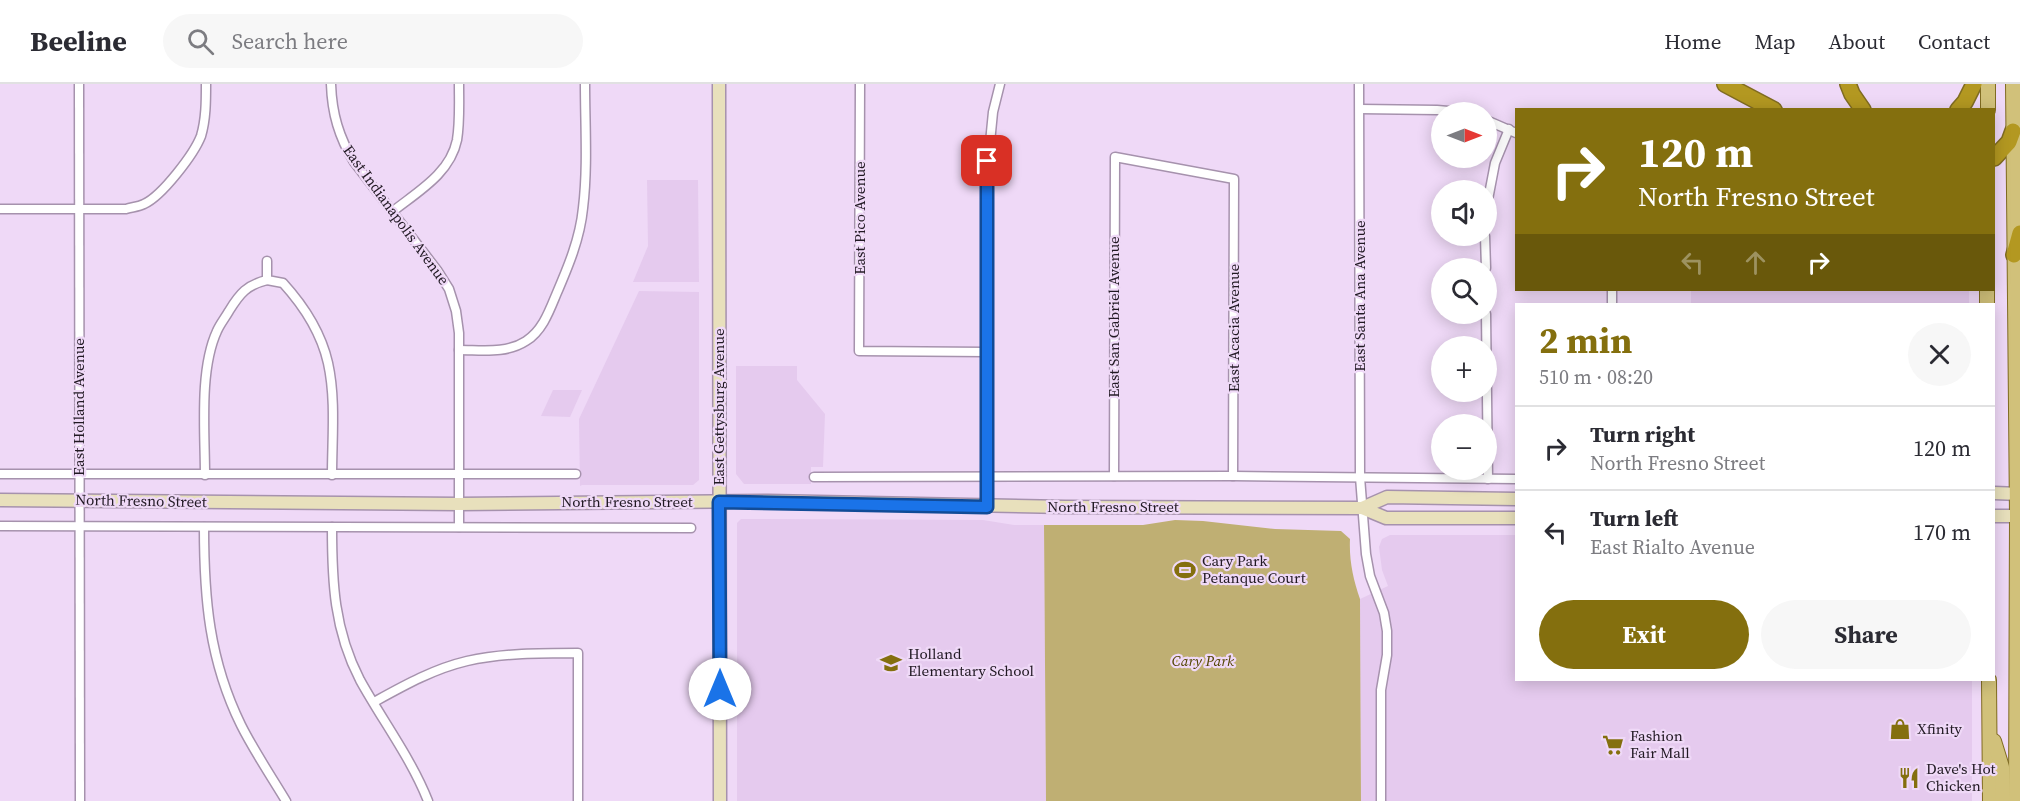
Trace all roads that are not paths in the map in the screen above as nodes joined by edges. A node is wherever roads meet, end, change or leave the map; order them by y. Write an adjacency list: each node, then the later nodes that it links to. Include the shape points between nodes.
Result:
1 (79, 84): 28 (street, East Holland Avenue)
2 (206, 84): 28 (street, via 206,113 200,137 161,192 145,204 126,209)
3 (331, 84): 29 (street, East Indianapolis Avenue, via 336,126 343,143)
4 (459, 84): 29 (street, via 459,123 448,162 435,178)
5 (585, 84): 35 (street, via 583,209 572,259 546,319 537,332 513,347 496,351)
6 (719, 84): 57 (main road, East Gettysburg Avenue)
7 (860, 84): 36 (street, East Pico Avenue, via 860,351)
8 (1000, 84): 36 (street, via 987,165)
9 (1359, 84): 19 (street, East Santa Ana Avenue)
10 (1725, 84): 15 (highway)
11 (1848, 84): 16 (highway)
12 (1974, 84): 17 (highway)
13 (1988, 84): 18 (main road)
14 (2013, 84): 23 (main road)
15 (1770, 108)
16 (1862, 108)
17 (1960, 108)
18 (1988, 108)
19 (1360, 109): 20 (street); 48 (street, East Santa Ana Avenue)
20 (1431, 110)
21 (1497, 124): 22 (street)
22 (1513, 131): 26 (street, via 1495,163)
23 (2013, 131): 24 (highway); 31 (main road)
24 (1995, 157)
25 (1234, 179): 44 (street, East San Gabriel Avenue, via 1115,157); 45 (street, East Acacia Avenue)
26 (1492, 180)
27 (0, 210): 28 (street)
28 (79, 210): 39 (street, East Holland Avenue)
29 (393, 212): 35 (street, East Indianapolis Avenue, via 449,289 456,311)
30 (2020, 233): 31 (highway)
31 (2014, 255): 53 (main road)
32 (267, 261): 33 (street)
33 (267, 280): 41 (street, via 251,284 217,332 205,396); 42 (street, via 283,283 301,303 328,363)
34 (1486, 324): 37 (street)
35 (459, 350): 43 (street, East Indianapolis Avenue)
36 (987, 352): 47 (street)
37 (1487, 414)
38 (0, 474): 39 (street, North Fresno Street)
39 (78, 474): 41 (street, North Fresno Street); 56 (street, East Holland Avenue)
40 (576, 474): 43 (street, North Fresno Street)
41 (205, 475): 42 (street, North Fresno Street)
42 (332, 475): 43 (street, North Fresno Street)
43 (459, 475): 58 (street, East Indianapolis Avenue)
44 (1114, 476): 45 (street); 47 (street)
45 (1233, 476): 48 (street)
46 (814, 477): 47 (street)
47 (987, 477): 59 (street)
48 (1360, 477): 49 (street); 60 (street, East Santa Ana Avenue)
49 (1431, 478)
50 (1515, 478): 51 (street)
51 (1497, 479)
52 (1995, 493): 53 (main road)
53 (2018, 494): 62 (main road)
54 (1515, 499): 60 (main road, North Fresno Street, via 1387,497)
55 (0, 500): 56 (main road, North Fresno Street)
56 (79, 500): 58 (main road, North Fresno Street); 65 (street, East Holland Avenue)
57 (719, 502): 58 (main road, North Fresno Street); 59 (main road, North Fresno Street); 77 (main road, East Gettysburg Avenue)
58 (459, 504): 68 (street, East Indianapolis Avenue)
59 (987, 507): 60 (main road, North Fresno Street)
60 (1362, 508): 63 (main road, North Fresno Street, via 1386,518); 78 (street, East Santa Ana Avenue, via 1370,576 1387,631 1381,690)
61 (1995, 516): 62 (main road)
62 (2018, 516): 81 (main road)
63 (1515, 518)
64 (0, 526): 65 (street, North Fresno Street)
65 (80, 526): 66 (street, North Fresno Street); 73 (street, East Holland Avenue)
66 (204, 527): 67 (street, North Fresno Street); 74 (street, via 204,581 214,653 242,726)
67 (332, 527): 68 (street, North Fresno Street); 71 (street, via 332,580 338,618 347,651)
68 (459, 527): 69 (street, North Fresno Street)
69 (691, 528)
70 (1989, 681): 72 (main road)
71 (374, 702): 75 (street); 76 (street, via 411,681 466,662 519,654 578,653)
72 (1989, 725): 79 (main road); 80 (main road, via 2002,767)
73 (80, 801)
74 (286, 801)
75 (428, 801)
76 (578, 801)
77 (720, 801)
78 (1381, 801)
79 (1990, 801)
80 (2002, 801)
81 (2016, 801)

